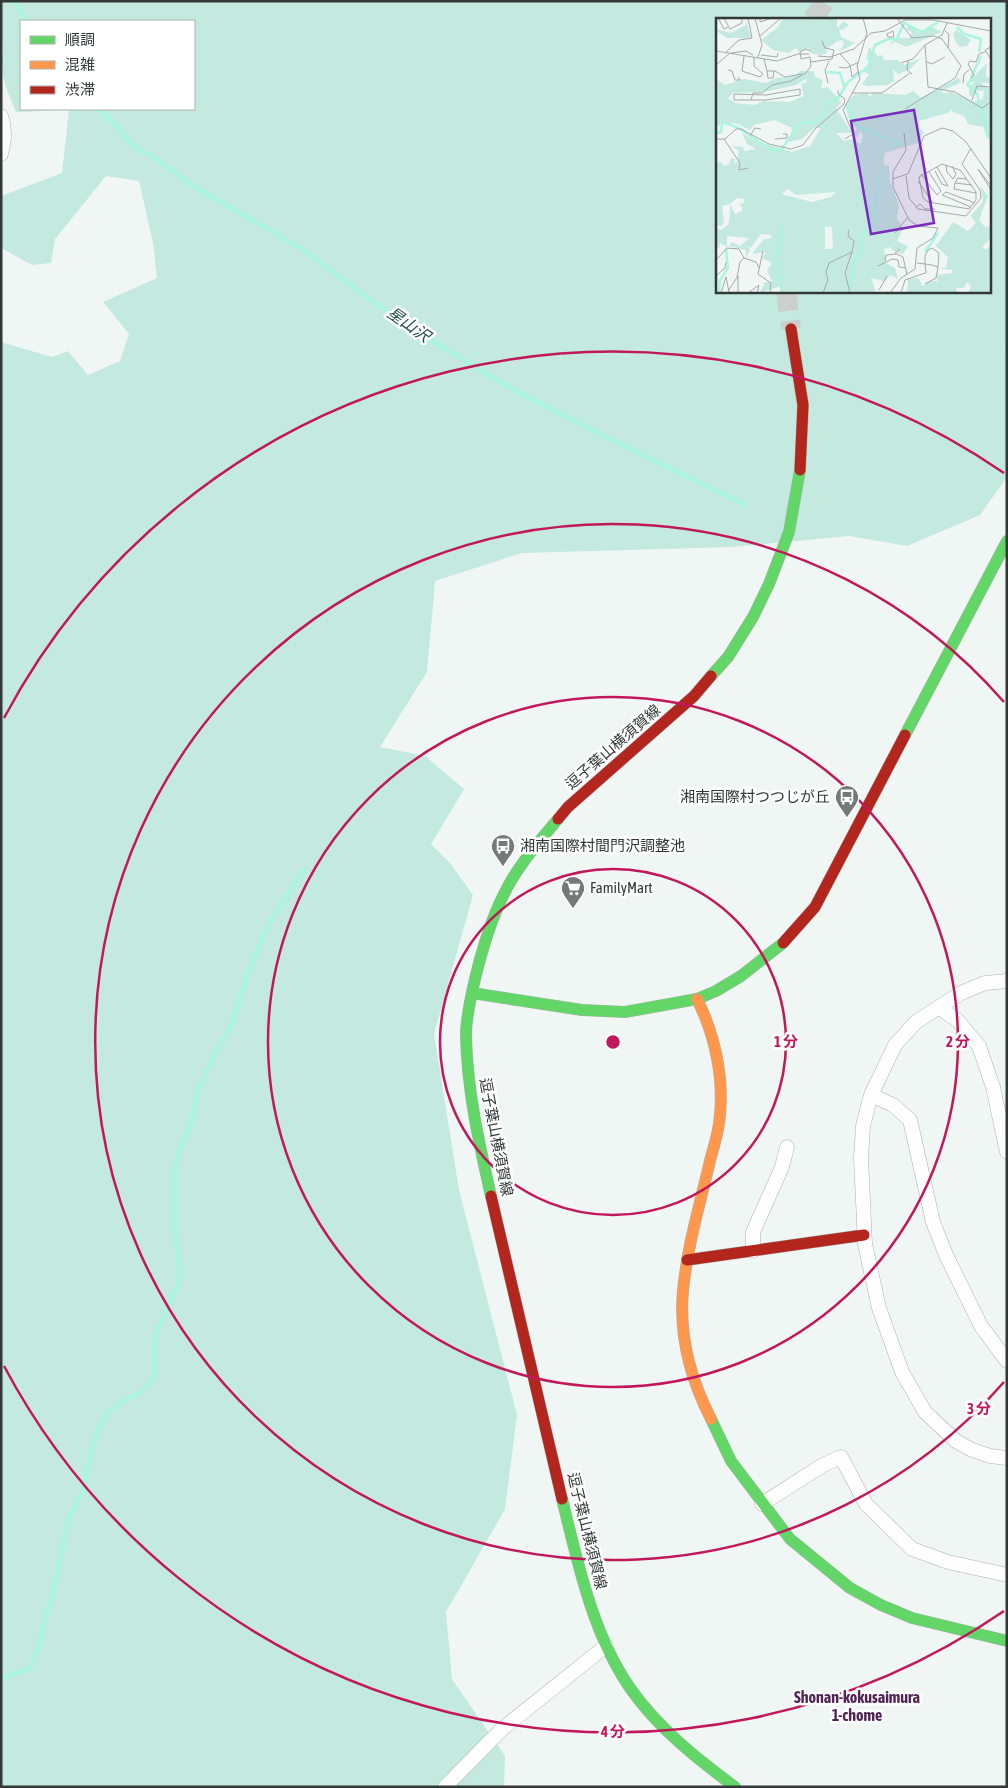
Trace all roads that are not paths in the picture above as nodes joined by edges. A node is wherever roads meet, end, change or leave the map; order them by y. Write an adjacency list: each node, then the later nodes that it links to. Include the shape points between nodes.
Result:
1 (1, 116): 2 (street, via 4,133)
2 (1, 154)
3 (791, 329): 6 (street, 逗子葉山横須賀線, via 803,405 801,462 789,532 769,584 728,657 694,696 568,807 533,848 503,895 482,946)
4 (1007, 541): 7 (street, via 814,907 779,947 741,976)
5 (1007, 981): 8 (street, via 985,983 961,993)
6 (472, 993): 7 (street, via 582,1010 625,1012); 20 (street, 逗子葉山横須賀線, via 466,1033 476,1130 574,1548)
7 (697, 999): 14 (street, via 706,1016 720,1074 719,1124)
8 (940, 1008): 9 (street, via 916,1022 894,1045); 11 (street, via 958,1021 979,1046 993,1087)
9 (871, 1095): 12 (street, via 863,1126 861,1158); 15 (street, via 893,1106 910,1120 933,1222 946,1255 981,1326)
10 (787, 1147): 13 (street, via 753,1232)
11 (1007, 1152)
12 (864, 1235): 13 (street); 16 (street, via 879,1308 902,1372 925,1412 956,1441 970,1449)
13 (753, 1251): 14 (street)
14 (686, 1260): 17 (street, via 684,1338 693,1376 731,1461)
15 (1007, 1362)
16 (1007, 1458)
17 (762, 1504): 18 (street, via 841,1457 866,1504 912,1549 948,1562); 19 (street, via 790,1539 850,1588 912,1618)
18 (1007, 1575)
19 (1007, 1641)
20 (606, 1646): 21 (street, via 502,1729); 22 (street, 逗子葉山横須賀線, via 628,1686 664,1730)
21 (445, 1787)
22 (735, 1787)

